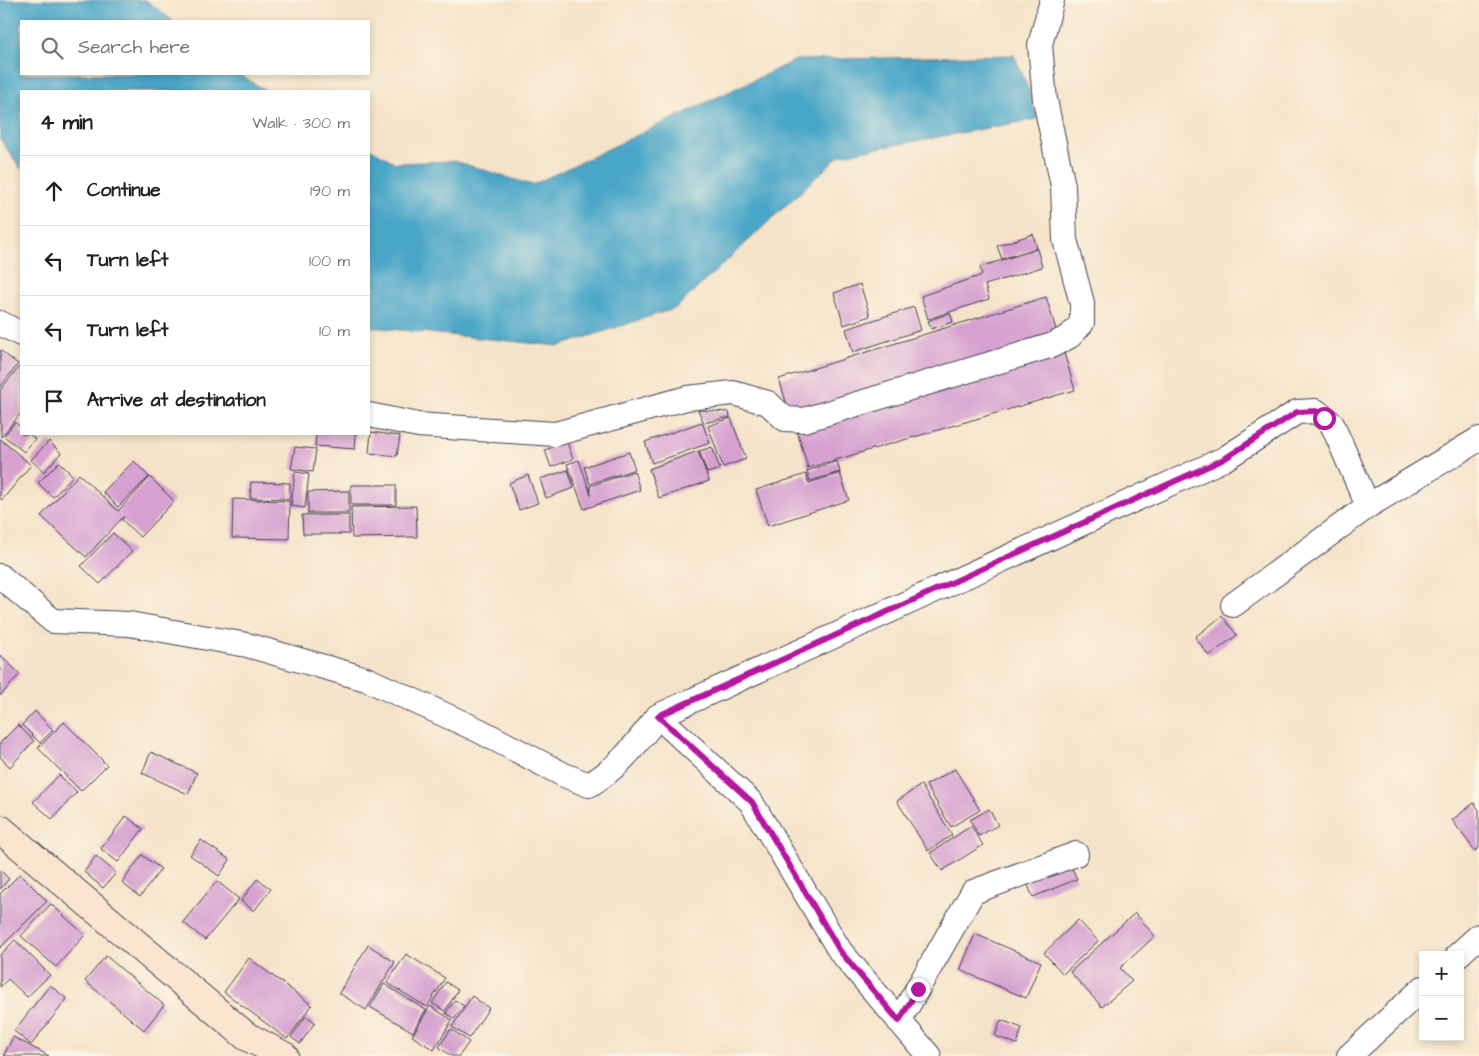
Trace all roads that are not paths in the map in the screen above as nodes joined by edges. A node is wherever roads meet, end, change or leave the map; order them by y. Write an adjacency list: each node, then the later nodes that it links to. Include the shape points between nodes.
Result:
1 (1052, 0): 4 (street, via 1040,45 1045,100 1063,186 1065,240 1082,303 1082,323 1070,336 1053,345 804,420 785,419 768,403 733,393 687,398 555,434 418,425)
2 (0, 323): 3 (street)
3 (20, 333)
4 (370, 415)
5 (1479, 439): 6 (street)
6 (1368, 506): 8 (street); 9 (street, via 1332,424 1316,411 1297,412 1224,459)
7 (0, 576): 9 (street, via 53,621 129,624 247,645 366,679 588,785 620,764)
8 (1233, 605)
9 (658, 716): 15 (street, via 752,802 840,951)
10 (0, 829): 16 (street, via 246,1036)
11 (1076, 854): 15 (street, via 973,892)
12 (1479, 936): 13 (street)
13 (1462, 951)
14 (1419, 992): 18 (street)
15 (899, 1021): 17 (street)
16 (284, 1056)
17 (929, 1056)
18 (1349, 1056)

